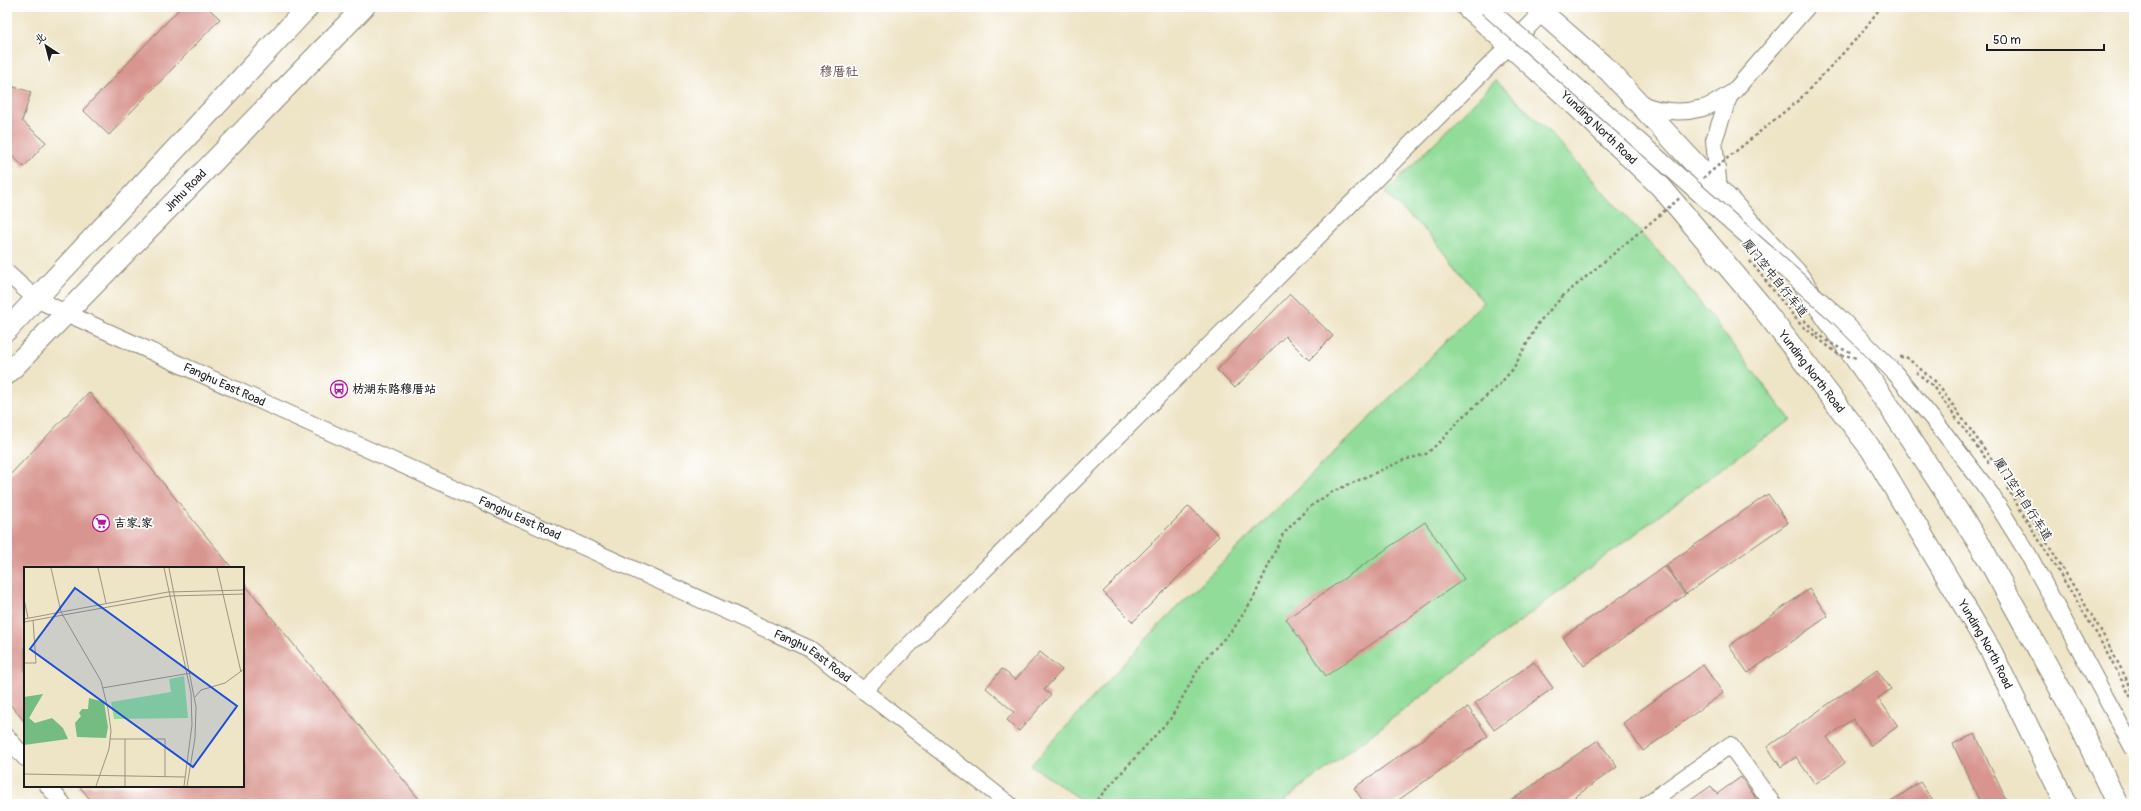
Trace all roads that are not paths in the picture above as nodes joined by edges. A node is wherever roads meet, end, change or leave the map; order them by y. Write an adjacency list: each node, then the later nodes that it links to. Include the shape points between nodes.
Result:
1 (308, 7): 12 (main road)
2 (364, 7): 13 (main road, Jinhu Road)
3 (1467, 7): 7 (main road, Yunding North Road)
4 (1487, 7): 18 (street, bridge, via 1838,316 1895,373 1990,493 2028,554)
5 (1807, 7): 8 (street)
6 (1539, 10): 7 (street); 9 (main road, via 1609,71)
7 (1509, 44): 16 (street); 25 (main road, Yunding North Road, via 1661,186 1758,302 1872,449 1991,651)
8 (1733, 92): 9 (street, via 1704,108 1679,112 1655,110); 10 (street, via 1714,140)
9 (1639, 103): 10 (main road)
10 (1719, 189): 26 (main road, via 1796,272 1891,409 1982,548 2078,722)
11 (7, 273): 12 (street, Fanghu East Road)
12 (36, 299): 13 (street, Fanghu East Road); 14 (main road)
13 (66, 313): 15 (main road, Jinhu Road); 16 (street, Fanghu East Road, via 810,649)
14 (7, 330)
15 (7, 374)
16 (863, 691): 22 (street, Fanghu East Road)
17 (7, 736): 19 (street)
18 (2134, 750)
19 (24, 757)
20 (49, 787): 21 (street)
21 (63, 804)
22 (1009, 804)
23 (1647, 804): 24 (street, via 1730,745)
24 (1773, 804)
25 (2066, 804)
26 (2117, 804)

